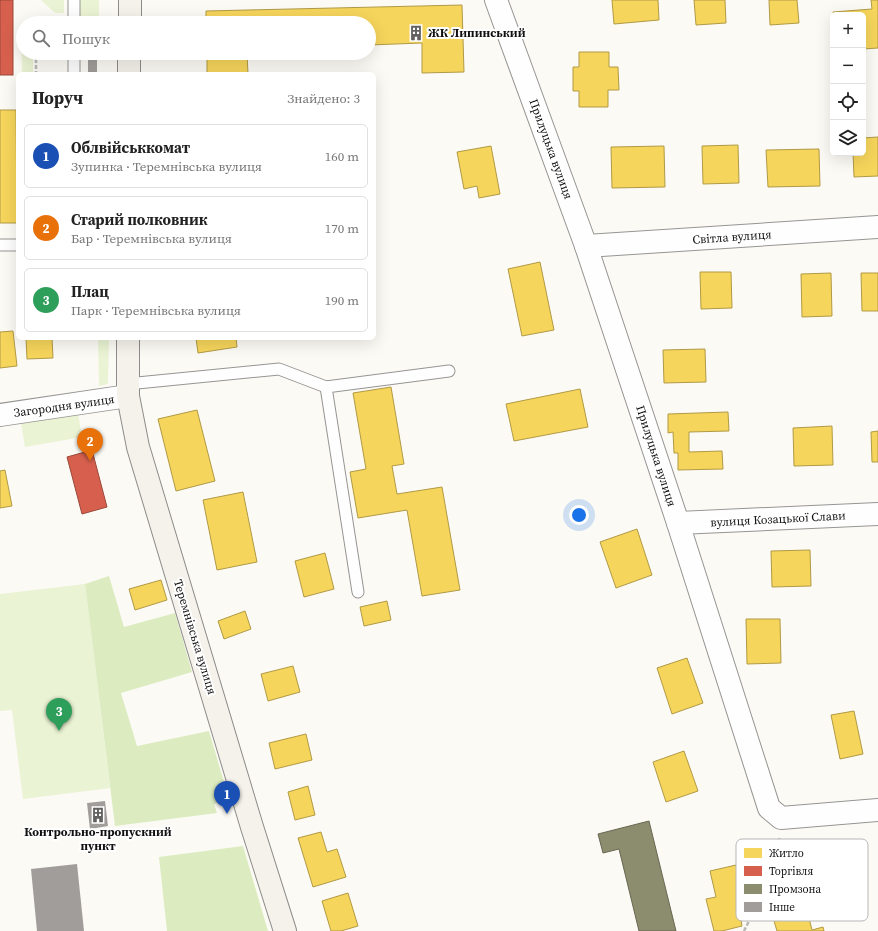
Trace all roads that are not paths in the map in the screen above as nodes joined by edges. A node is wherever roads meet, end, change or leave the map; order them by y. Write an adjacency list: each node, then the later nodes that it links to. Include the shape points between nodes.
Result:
1 (74, 0): 4 (lane)
2 (130, 0): 5 (street)
3 (496, 0): 13 (street, Прилуцька вулиця)
4 (74, 16)
5 (130, 16)
6 (74, 60): 8 (lane)
7 (129, 60): 9 (street)
8 (74, 72)
9 (129, 72)
10 (878, 227): 13 (street, Світла вулиця)
11 (16, 244): 12 (lane)
12 (0, 245)
13 (586, 246): 20 (street, Прилуцька вулиця)
14 (128, 340): 17 (street, Теремнівська вулиця)
15 (449, 371): 16 (lane)
16 (326, 387): 17 (lane, via 279,369); 21 (lane)
17 (128, 390): 18 (street, Загородня вулиця); 23 (street, Теремнівська вулиця, via 138,447)
18 (0, 415)
19 (878, 514): 20 (street, вулиця Козацької Слави)
20 (678, 523): 22 (street, Прилуцька вулиця, via 769,808 781,818)
21 (358, 592)
22 (878, 810)
23 (285, 931)

